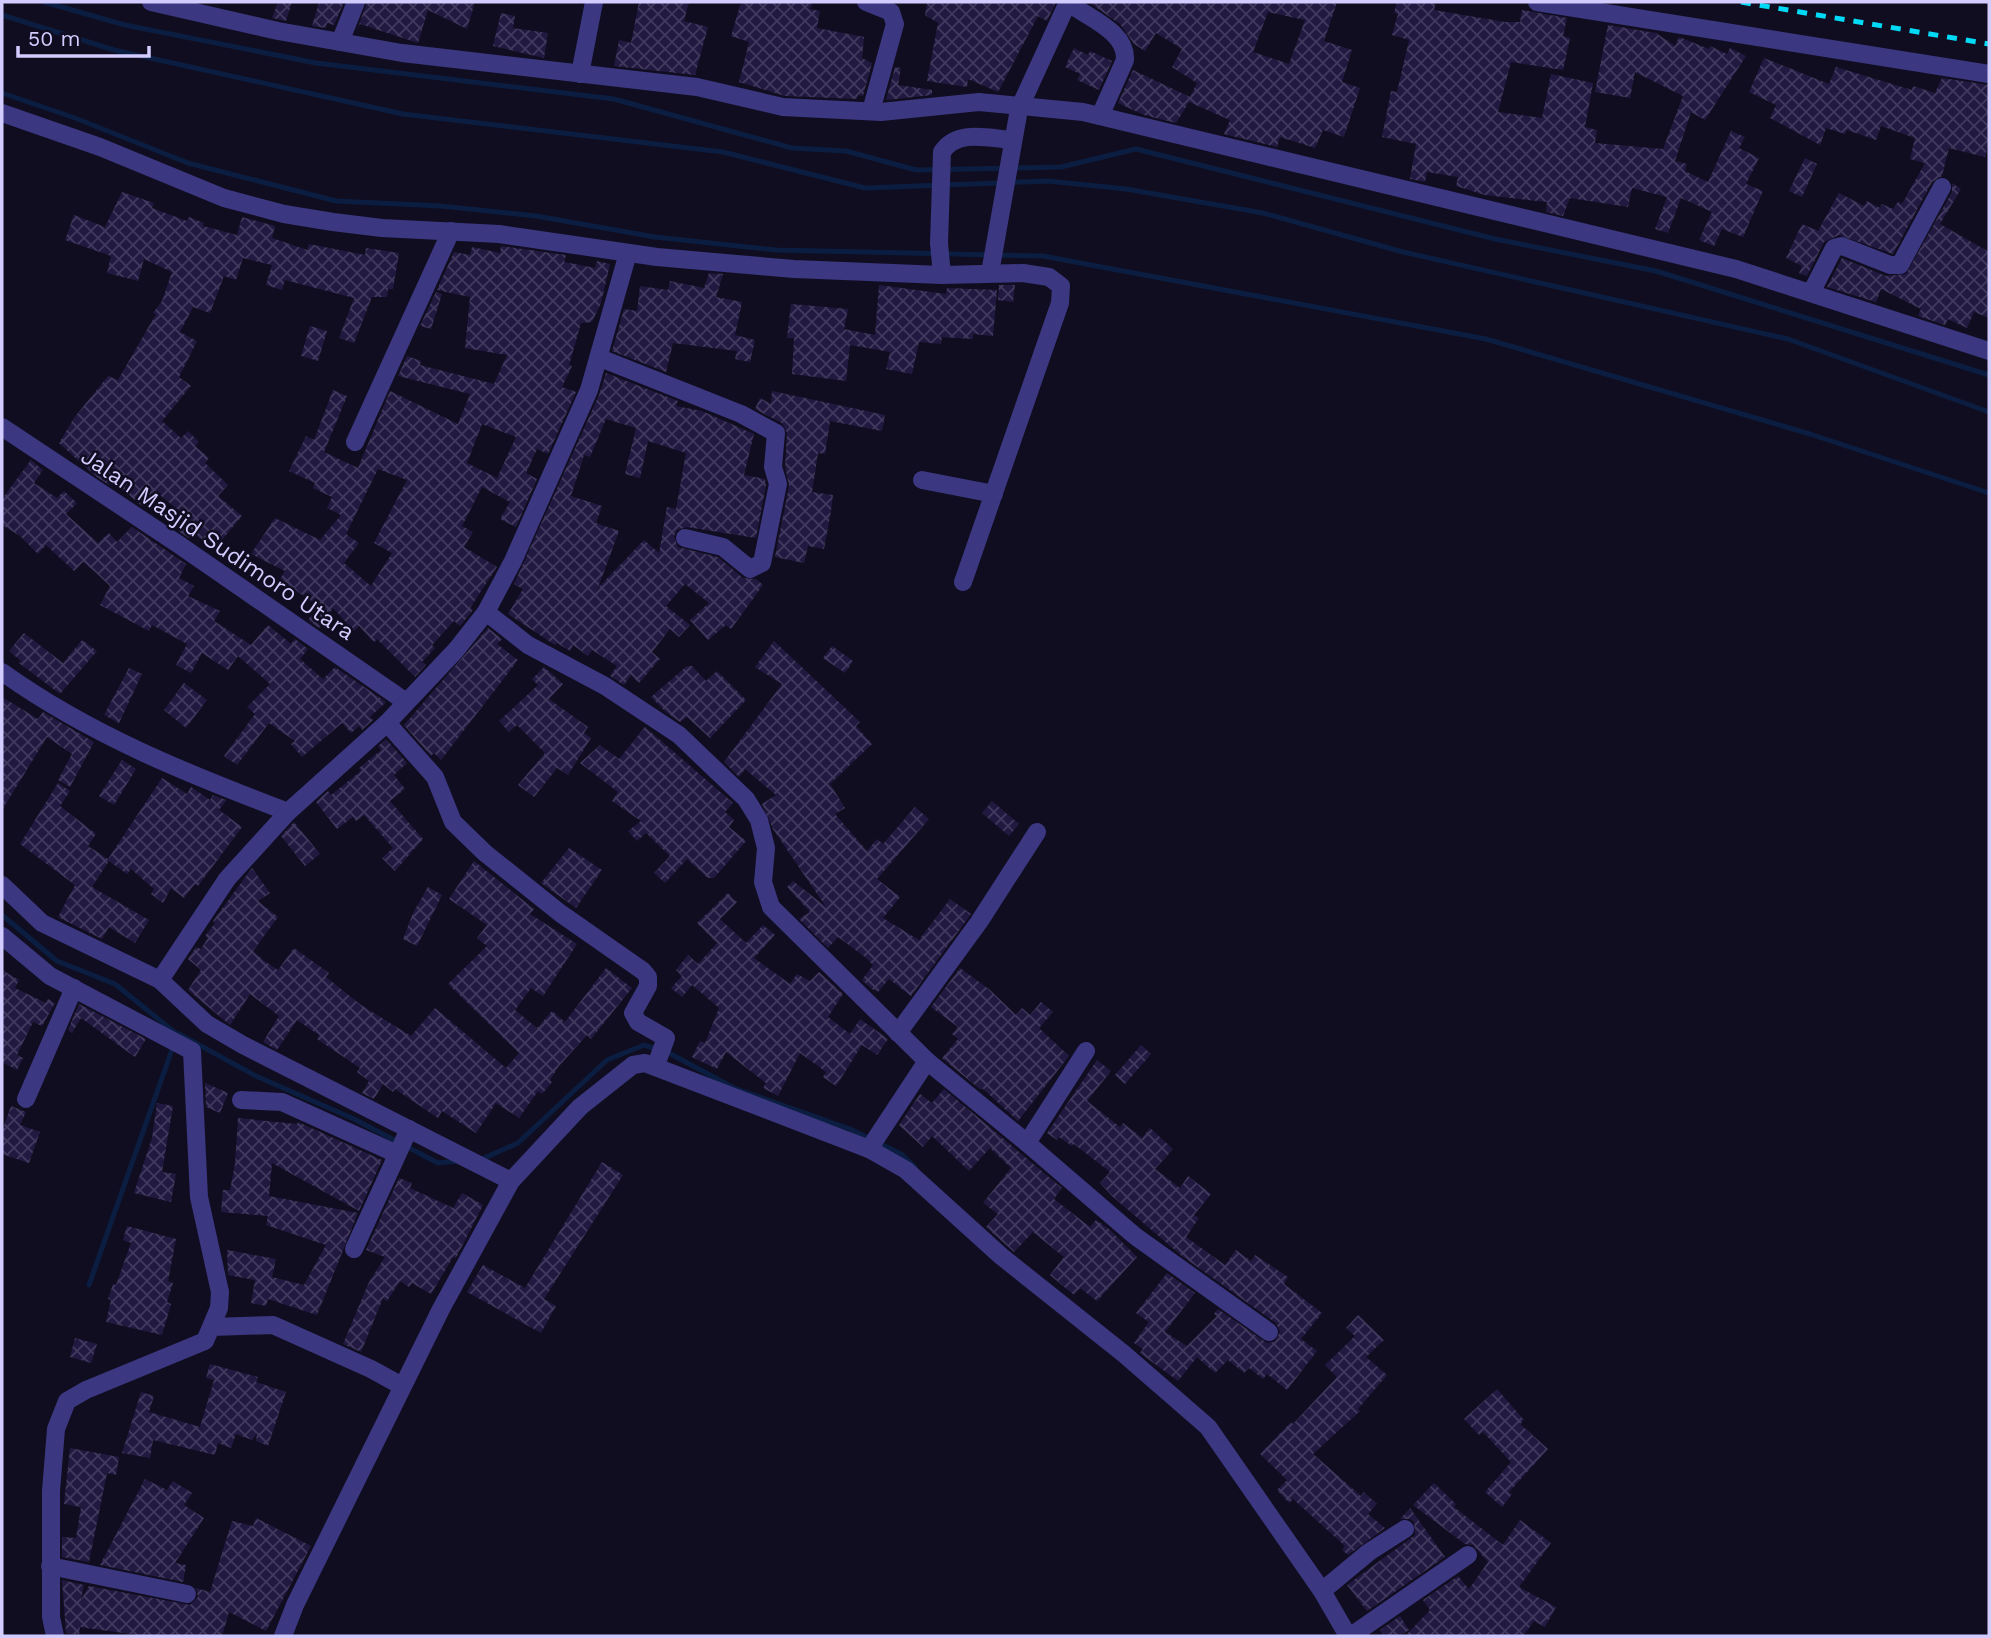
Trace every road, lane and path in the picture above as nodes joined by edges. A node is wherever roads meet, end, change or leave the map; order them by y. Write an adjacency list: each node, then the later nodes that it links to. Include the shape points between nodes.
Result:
1 (151, 2): 7 (street)
2 (356, 2): 7 (street)
3 (594, 2): 8 (street)
4 (866, 2): 11 (street, via 891,12 895,24)
5 (1537, 2): 9 (street)
6 (1077, 8): 10 (street); 13 (street, via 1126,51)
7 (340, 42): 8 (street)
8 (580, 74): 11 (street, via 697,88 783,107)
9 (1989, 74)
10 (1020, 107): 11 (street, via 979,102); 13 (street); 14 (street)
11 (871, 111)
12 (2, 113): 16 (street, via 224,198 285,214 382,228)
13 (1100, 116): 20 (street)
14 (1012, 140): 18 (street); 19 (street, via 965,136 942,152)
15 (1942, 187): 20 (street, via 1900,265 1842,246 1834,248)
16 (451, 231): 17 (street); 24 (street)
17 (628, 253): 19 (street, via 794,269); 22 (street)
18 (991, 267): 19 (street); 26 (street, via 1049,277 1061,286 1060,303)
19 (941, 269)
20 (1812, 291): 21 (street)
21 (1989, 351)
22 (600, 358): 27 (street, via 741,414 776,433 773,467 778,484 762,563 750,569 723,547); 29 (street, via 563,452)
23 (2, 427): 31 (street, Jalan Masjid Sudimoro Utara)
24 (355, 442)
25 (922, 480): 26 (street)
26 (994, 494): 28 (street)
27 (685, 538)
28 (963, 582)
29 (486, 612): 31 (street); 39 (street, via 528,645 605,686 679,735 746,799 759,820 766,848 763,882 771,907)
30 (2, 672): 33 (street, via 70,718 154,759)
31 (406, 702): 32 (street)
32 (387, 723): 33 (street); 42 (street, via 435,777 453,822 560,913 648,977 648,986 634,1007 635,1018 664,1035)
33 (288, 812): 37 (street, via 227,879)
34 (1037, 832): 39 (street, via 979,922)
35 (2, 885): 37 (street, via 42,923)
36 (2, 936): 38 (street, via 50,976)
37 (160, 980): 40 (street)
38 (74, 988): 40 (street); 44 (street)
39 (898, 1032): 43 (street)
40 (193, 1040): 48 (street, via 253,1051); 51 (street, via 194,1151 220,1292)
41 (1086, 1051): 47 (street)
42 (661, 1054): 46 (street); 49 (street, via 633,1065)
43 (927, 1061): 46 (street); 47 (street)
44 (26, 1099)
45 (241, 1100): 48 (street, via 282,1102)
46 (876, 1140): 57 (street, via 1001,1256 1208,1427)
47 (1027, 1143): 52 (street, via 1135,1236)
48 (402, 1144): 49 (street, via 471,1158); 50 (street)
49 (505, 1177): 53 (street)
50 (354, 1248)
51 (212, 1328): 53 (street, via 272,1325); 56 (street, via 205,1341 68,1401 56,1429)
52 (1269, 1332)
53 (402, 1386): 60 (street)
54 (1405, 1528): 57 (street)
55 (1468, 1555): 61 (street)
56 (50, 1566): 58 (street); 59 (street)
57 (1322, 1591): 61 (street)
58 (187, 1594)
59 (55, 1636)
60 (284, 1636)
61 (1350, 1636)

